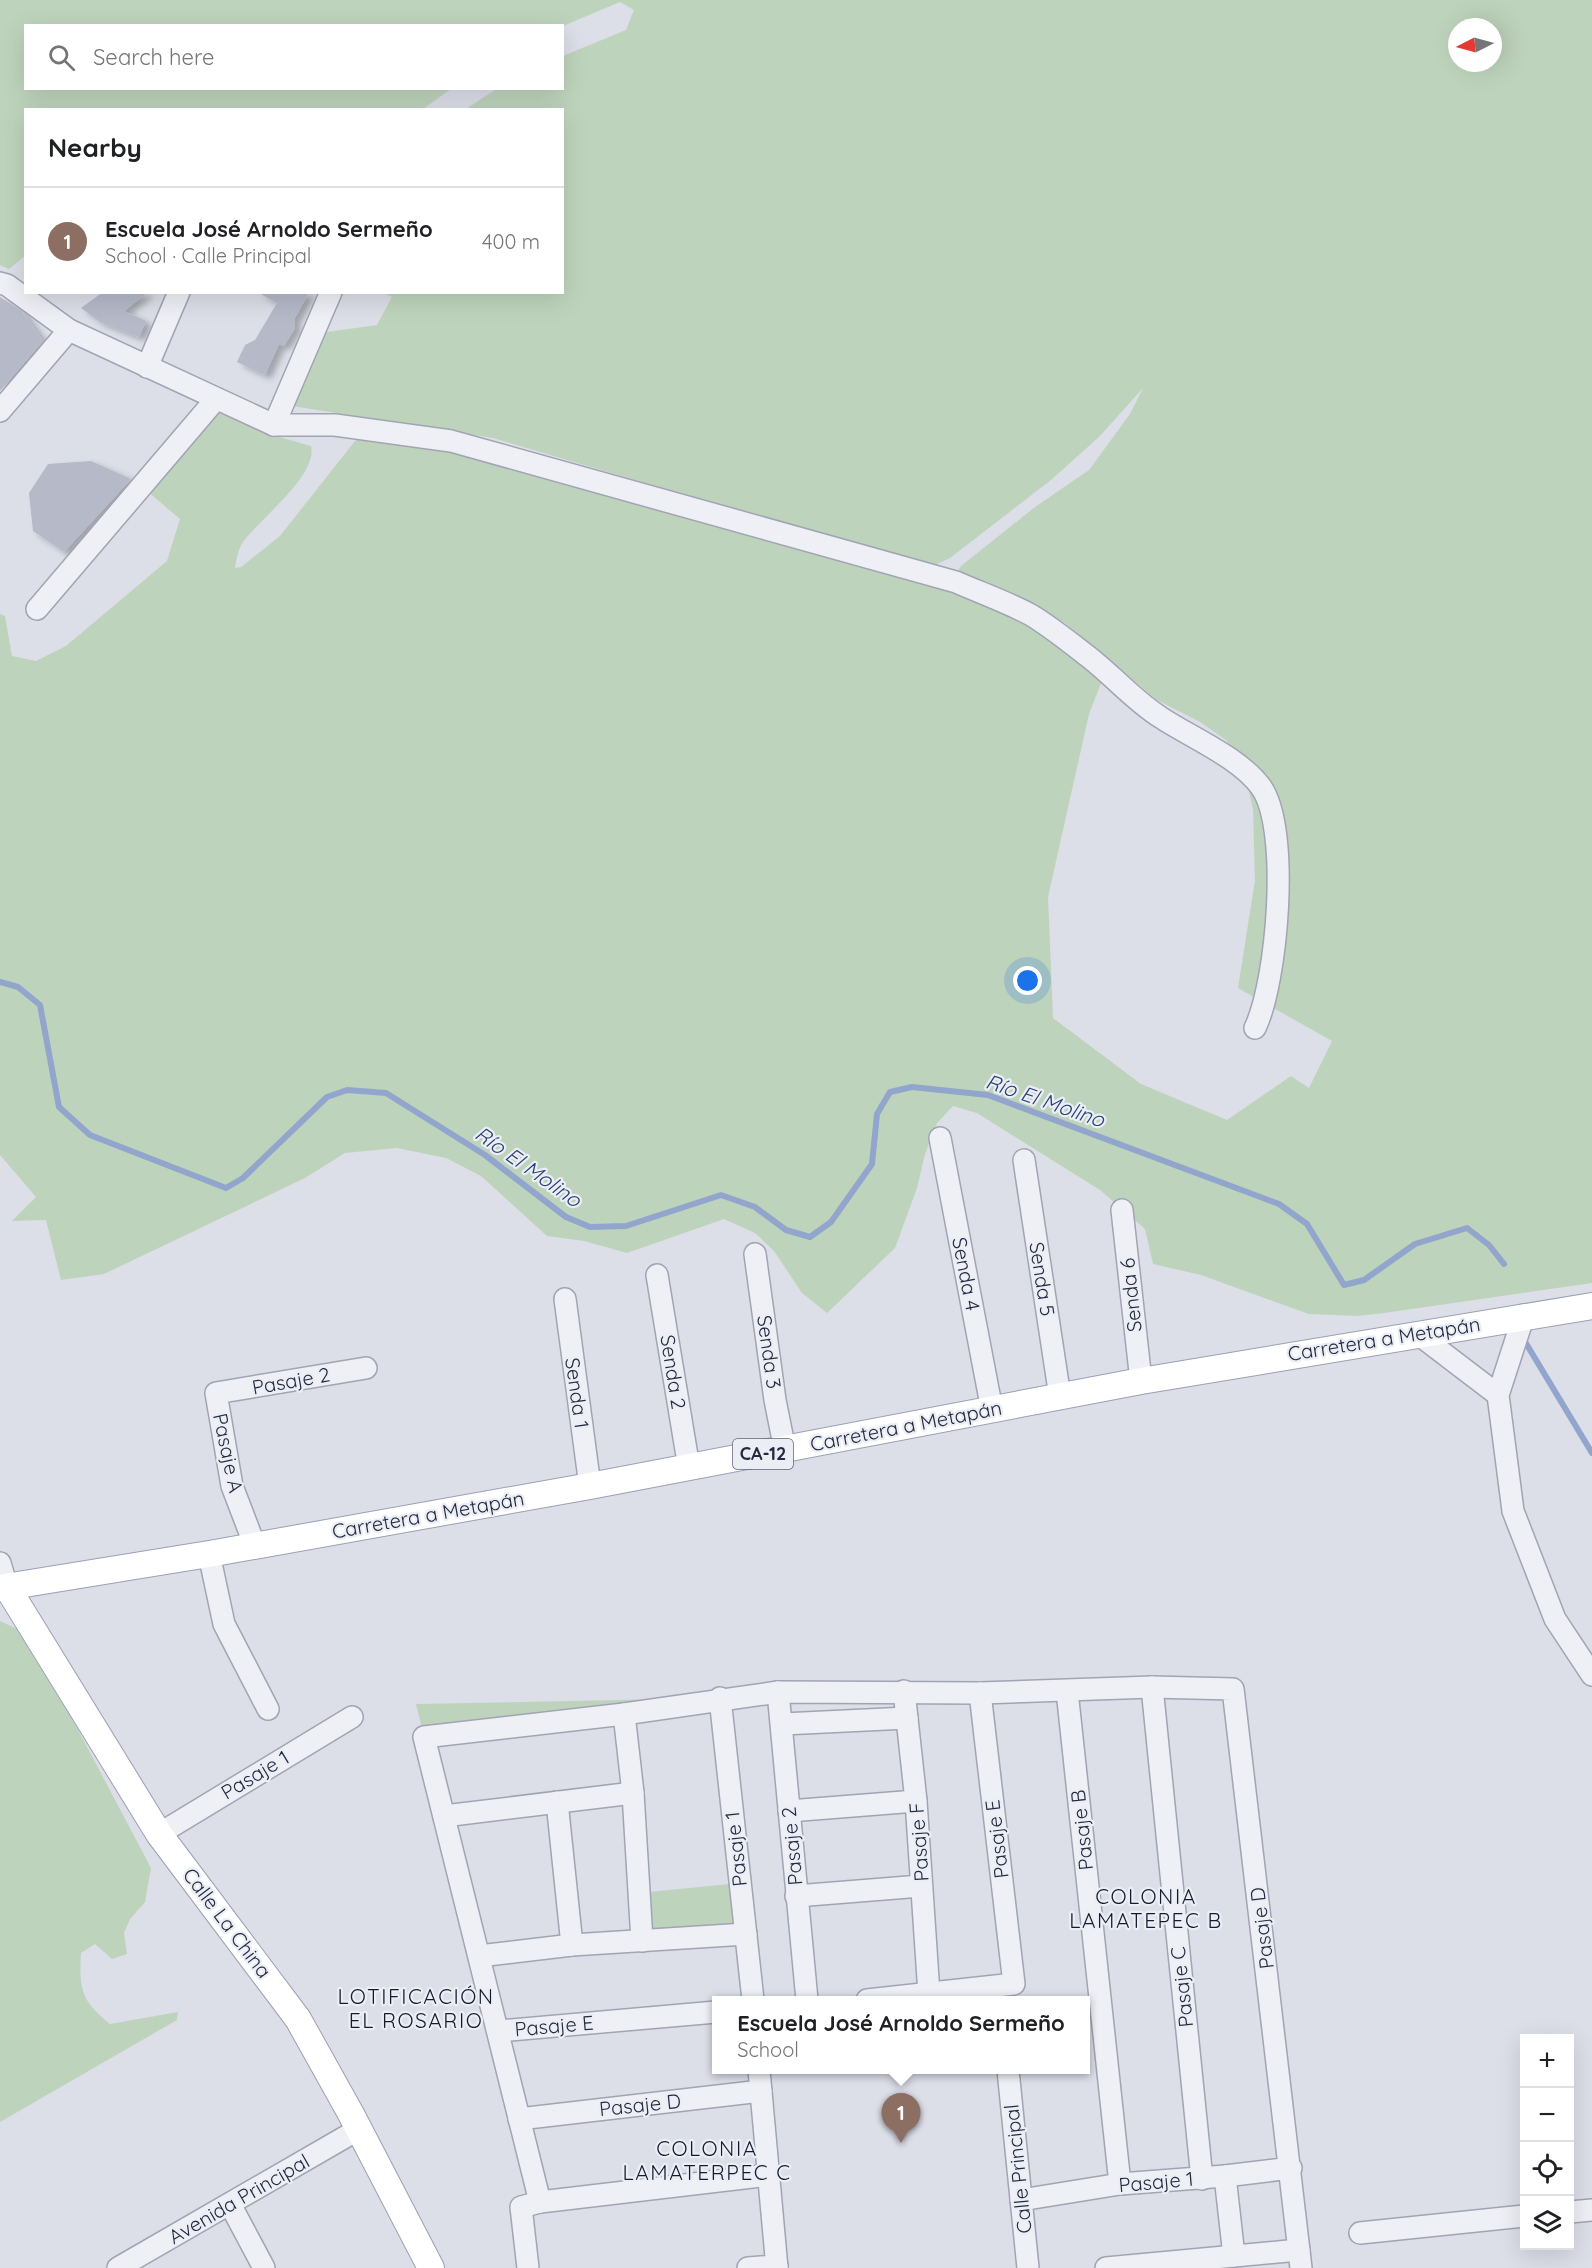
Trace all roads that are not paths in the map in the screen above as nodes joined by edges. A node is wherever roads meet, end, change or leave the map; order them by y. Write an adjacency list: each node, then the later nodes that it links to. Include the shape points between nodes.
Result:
1 (0, 283): 4 (street)
2 (178, 294): 5 (street)
3 (330, 294): 8 (street)
4 (69, 330): 5 (street); 7 (street)
5 (147, 367): 6 (street)
6 (216, 399): 8 (street); 9 (street)
7 (0, 411)
8 (274, 425): 10 (street, via 335,425 451,441 956,582 1032,616 1089,657 1158,716 1208,746 1260,786 1274,823 1278,900 1267,997)
9 (37, 609)
10 (1255, 1028)
11 (940, 1138): 25 (street, Senda 4)
12 (1024, 1160): 24 (street, Senda 5)
13 (1122, 1210): 21 (street, Senda 6)
14 (755, 1254): 26 (street, Senda 3)
15 (657, 1275): 27 (street, Senda 2)
16 (565, 1299): 28 (street, Senda 1)
17 (1592, 1306): 18 (main road, Carretera a Metapán / CA-12)
18 (1524, 1315): 19 (main road, Carretera a Metapán / CA-12); 23 (street)
19 (1418, 1334): 21 (main road, Carretera a Metapán / CA-12); 23 (street)
20 (366, 1368): 22 (street, Pasaje 2)
21 (1141, 1380): 24 (main road, Carretera a Metapán / CA-12)
22 (216, 1393): 29 (street, Pasaje A, via 232,1486)
23 (1498, 1395): 33 (street, via 1513,1511 1555,1619)
24 (1060, 1397): 25 (main road, Carretera a Metapán / CA-12)
25 (992, 1410): 26 (main road, Carretera a Metapán / CA-12)
26 (785, 1450): 27 (main road, Carretera a Metapán / CA-12)
27 (688, 1468): 28 (main road, Carretera a Metapán / CA-12)
28 (590, 1486): 29 (main road, Carretera a Metapán / CA-12)
29 (255, 1546): 30 (main road, Carretera a Metapán / CA-12)
30 (209, 1554): 32 (main road, Carretera a Metapán / CA-12); 40 (street, via 224,1624)
31 (0, 1563): 32 (street)
32 (4, 1588): 50 (main road, Calle La China)
33 (1592, 1675)
34 (1152, 1687): 36 (street); 69 (street, Pasaje D, via 1233,1689); 72 (street, Pasaje C)
35 (904, 1691): 37 (street); 38 (street); 43 (street, Pasaje F)
36 (1067, 1691): 38 (street); 73 (street, Pasaje B)
37 (778, 1692): 39 (street); 44 (street, Pasaje 2)
38 (980, 1693): 57 (street, Pasaje E)
39 (720, 1698): 41 (street); 53 (street, Pasaje 1)
40 (268, 1709)
41 (624, 1714): 45 (street); 49 (street, via 424,1737)
42 (352, 1717): 50 (street, Pasaje 1)
43 (907, 1718): 44 (street); 46 (street, Pasaje F)
44 (783, 1724): 48 (street, Pasaje 2)
45 (633, 1793): 47 (street); 54 (street)
46 (916, 1801): 48 (street); 51 (street, Pasaje F)
47 (557, 1802): 49 (street); 55 (street)
48 (789, 1811): 52 (street, Pasaje 2)
49 (444, 1816): 56 (street)
50 (159, 1834): 68 (main road, Calle La China, via 297,2019)
51 (921, 1886): 52 (street); 58 (street, Pasaje F)
52 (796, 1896): 60 (street, Pasaje 2)
53 (746, 1935): 54 (street); 59 (street, Pasaje 1)
54 (642, 1941): 55 (street)
55 (572, 1945): 56 (street)
56 (479, 1956): 63 (street)
57 (1005, 1990): 58 (street)
58 (929, 1994): 61 (street)
59 (752, 1996)
60 (806, 1996)
61 (911, 1996)
62 (712, 2012): 63 (street, Pasaje E)
63 (499, 2031): 67 (street)
64 (759, 2074): 66 (street)
65 (1008, 2074): 74 (street, Calle Principal)
66 (761, 2091): 67 (street, Pasaje D); 70 (street)
67 (519, 2119): 75 (street)
68 (359, 2129): 76 (street, Avenida Principal); 88 (main road, Calle La China)
69 (1291, 2168): 71 (street, Pasaje 1); 82 (street, Pasaje D)
70 (769, 2175): 75 (street); 84 (street)
71 (1225, 2176): 72 (street, Pasaje 1); 81 (street)
72 (1202, 2179): 73 (street, Pasaje 1)
73 (1120, 2184): 74 (street, Pasaje 1)
74 (1021, 2200): 91 (street, Calle Principal)
75 (540, 2202): 89 (street, via 521,2207)
76 (230, 2204): 86 (street, Avenida Principal); 87 (street)
77 (1592, 2210): 78 (street)
78 (1574, 2212)
79 (1520, 2216): 80 (street)
80 (1360, 2233)
81 (1234, 2256): 82 (street); 83 (street)
82 (1300, 2259)
83 (1210, 2263): 85 (street)
84 (777, 2267): 90 (street)
85 (1132, 2267): 92 (street)
86 (118, 2268)
87 (264, 2268)
88 (431, 2268)
89 (528, 2268)
90 (748, 2268)
91 (1028, 2268)
92 (1106, 2268)

